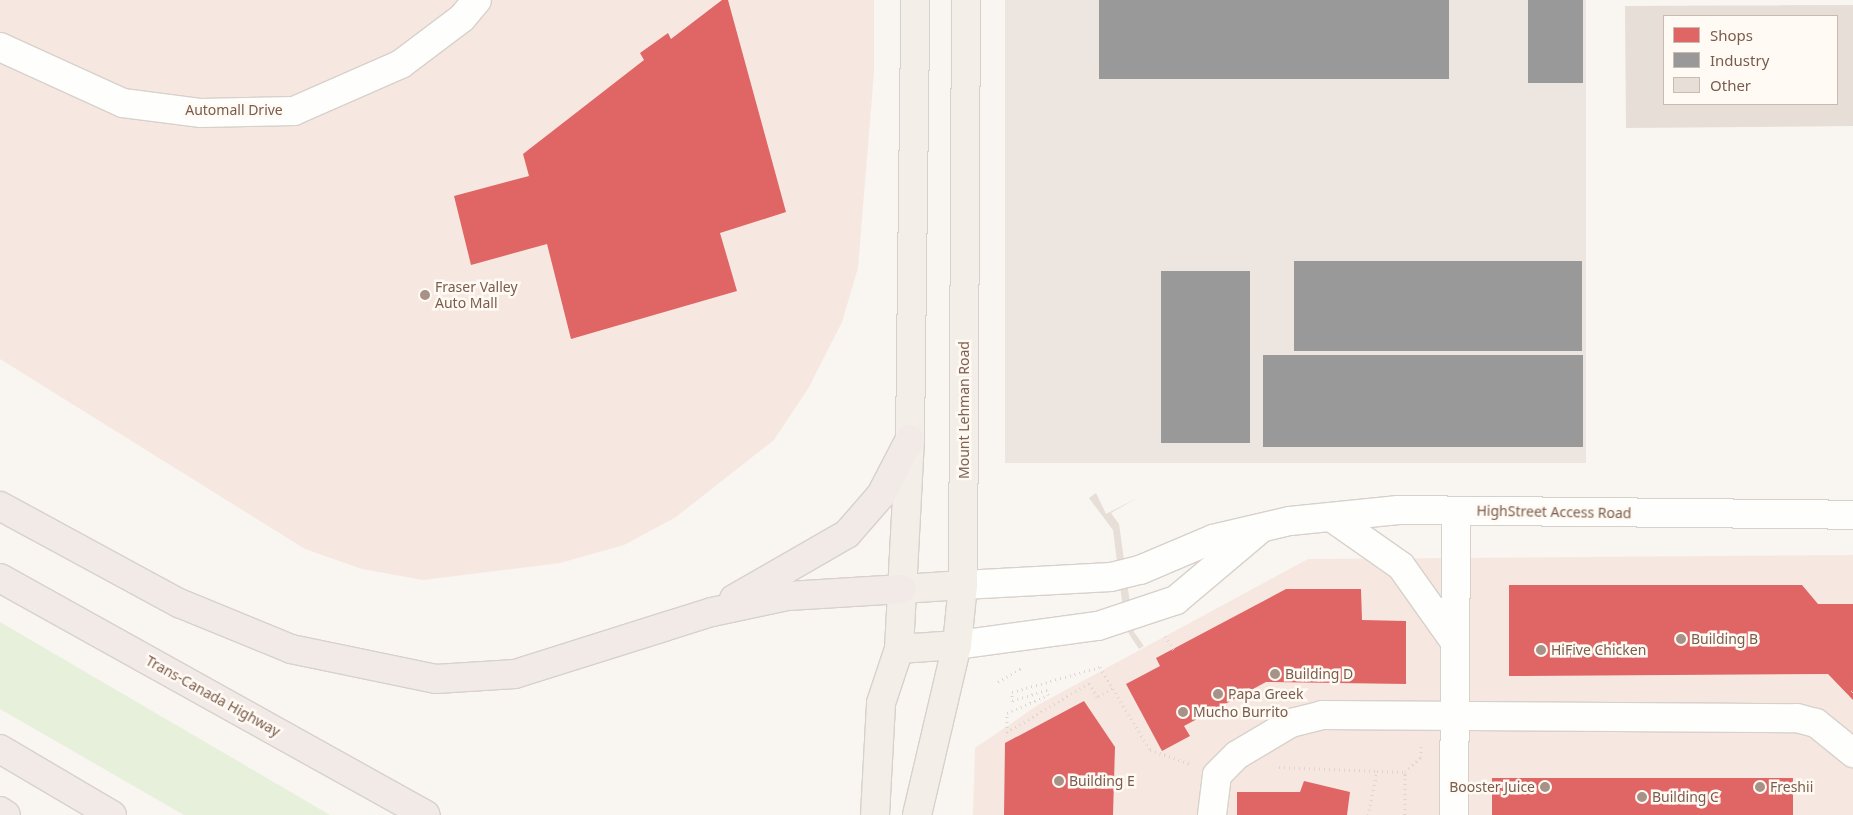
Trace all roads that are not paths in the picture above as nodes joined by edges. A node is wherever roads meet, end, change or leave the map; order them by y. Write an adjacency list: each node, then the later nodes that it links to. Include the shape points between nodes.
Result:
1 (477, 0): 4 (street, Automall Drive, via 462,18 401,64 294,111 201,113 123,103)
2 (914, 0): 5 (main road)
3 (966, 0): 12 (main road, Mount Lehman Road)
4 (0, 47)
5 (910, 439): 13 (main road); 14 (highway, via 881,495 847,534)
6 (0, 506): 14 (highway, via 179,603 291,649 398,673 474,679 515,674)
7 (1456, 511): 8 (street, HighStreet Access Road); 9 (street, HighStreet Access Road); 15 (street)
8 (1853, 514)
9 (1331, 517): 10 (street, HighStreet Access Road, via 1290,521); 15 (street, via 1401,566)
10 (1258, 531): 12 (street, HighStreet Access Road, via 1213,538 1140,570 1111,578); 16 (street, HighStreet Access Road, via 1176,600 1098,626)
11 (0, 578): 24 (highway, Trans-Canada Highway)
12 (963, 585): 13 (main road); 16 (main road, Mount Lehman Road)
13 (902, 589): 14 (highway, via 788,596); 17 (main road)
14 (712, 612)
15 (1455, 642): 18 (street)
16 (957, 645): 17 (main road); 26 (main road, Mount Lehman Road)
17 (899, 648): 25 (main road, via 881,703)
18 (1455, 714): 20 (street, via 1797,718 1816,723); 27 (street, via 1322,715 1291,723 1236,755 1217,775); 28 (street)
19 (0, 749): 23 (highway)
20 (1853, 753)
21 (0, 811): 22 (highway)
22 (6, 815)
23 (112, 815)
24 (425, 815)
25 (875, 815)
26 (917, 815)
27 (1212, 815)
28 (1454, 815)

